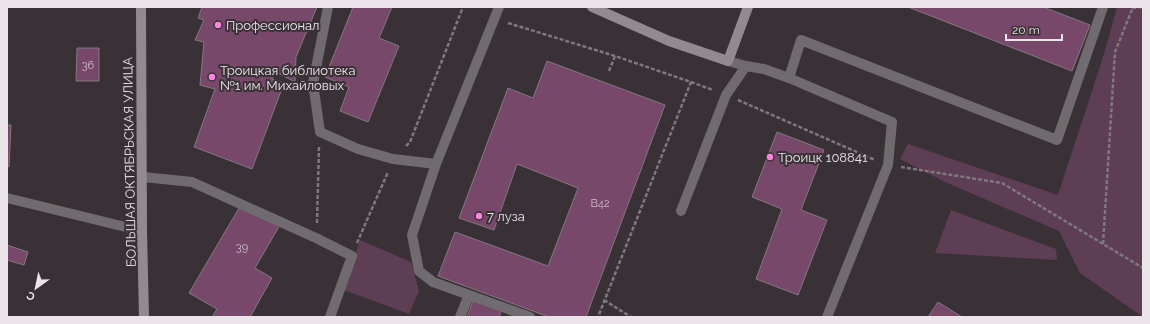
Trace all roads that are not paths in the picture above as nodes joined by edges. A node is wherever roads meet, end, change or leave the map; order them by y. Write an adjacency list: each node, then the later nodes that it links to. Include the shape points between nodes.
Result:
1 (141, 7): 11 (main road, БОЛЬШАЯ ОКТЯБРЬСКАЯ УЛИЦА)
2 (328, 7): 10 (street, via 313,83 320,132 358,149 393,159)
3 (498, 7): 10 (street)
4 (592, 7): 7 (main road, via 669,41)
5 (748, 7): 7 (main road)
6 (1102, 7): 9 (street, via 1057,140 801,40)
7 (728, 61): 8 (street)
8 (746, 66): 9 (street); 13 (street, via 726,95)
9 (789, 78): 20 (street, via 892,122 888,166)
10 (436, 164): 15 (street, via 412,235 419,271 433,282)
11 (143, 177): 14 (main road, БОЛЬШАЯ ОКТЯБРЬСКАЯ УЛИЦА); 17 (street, via 192,182 352,256)
12 (7, 198): 14 (street)
13 (681, 211)
14 (142, 231): 16 (main road, БОЛЬШАЯ ОКТЯБРЬСКАЯ УЛИЦА)
15 (469, 295): 18 (street); 19 (street)
16 (144, 317)
17 (330, 317)
18 (460, 317)
19 (530, 317)
20 (827, 317)

